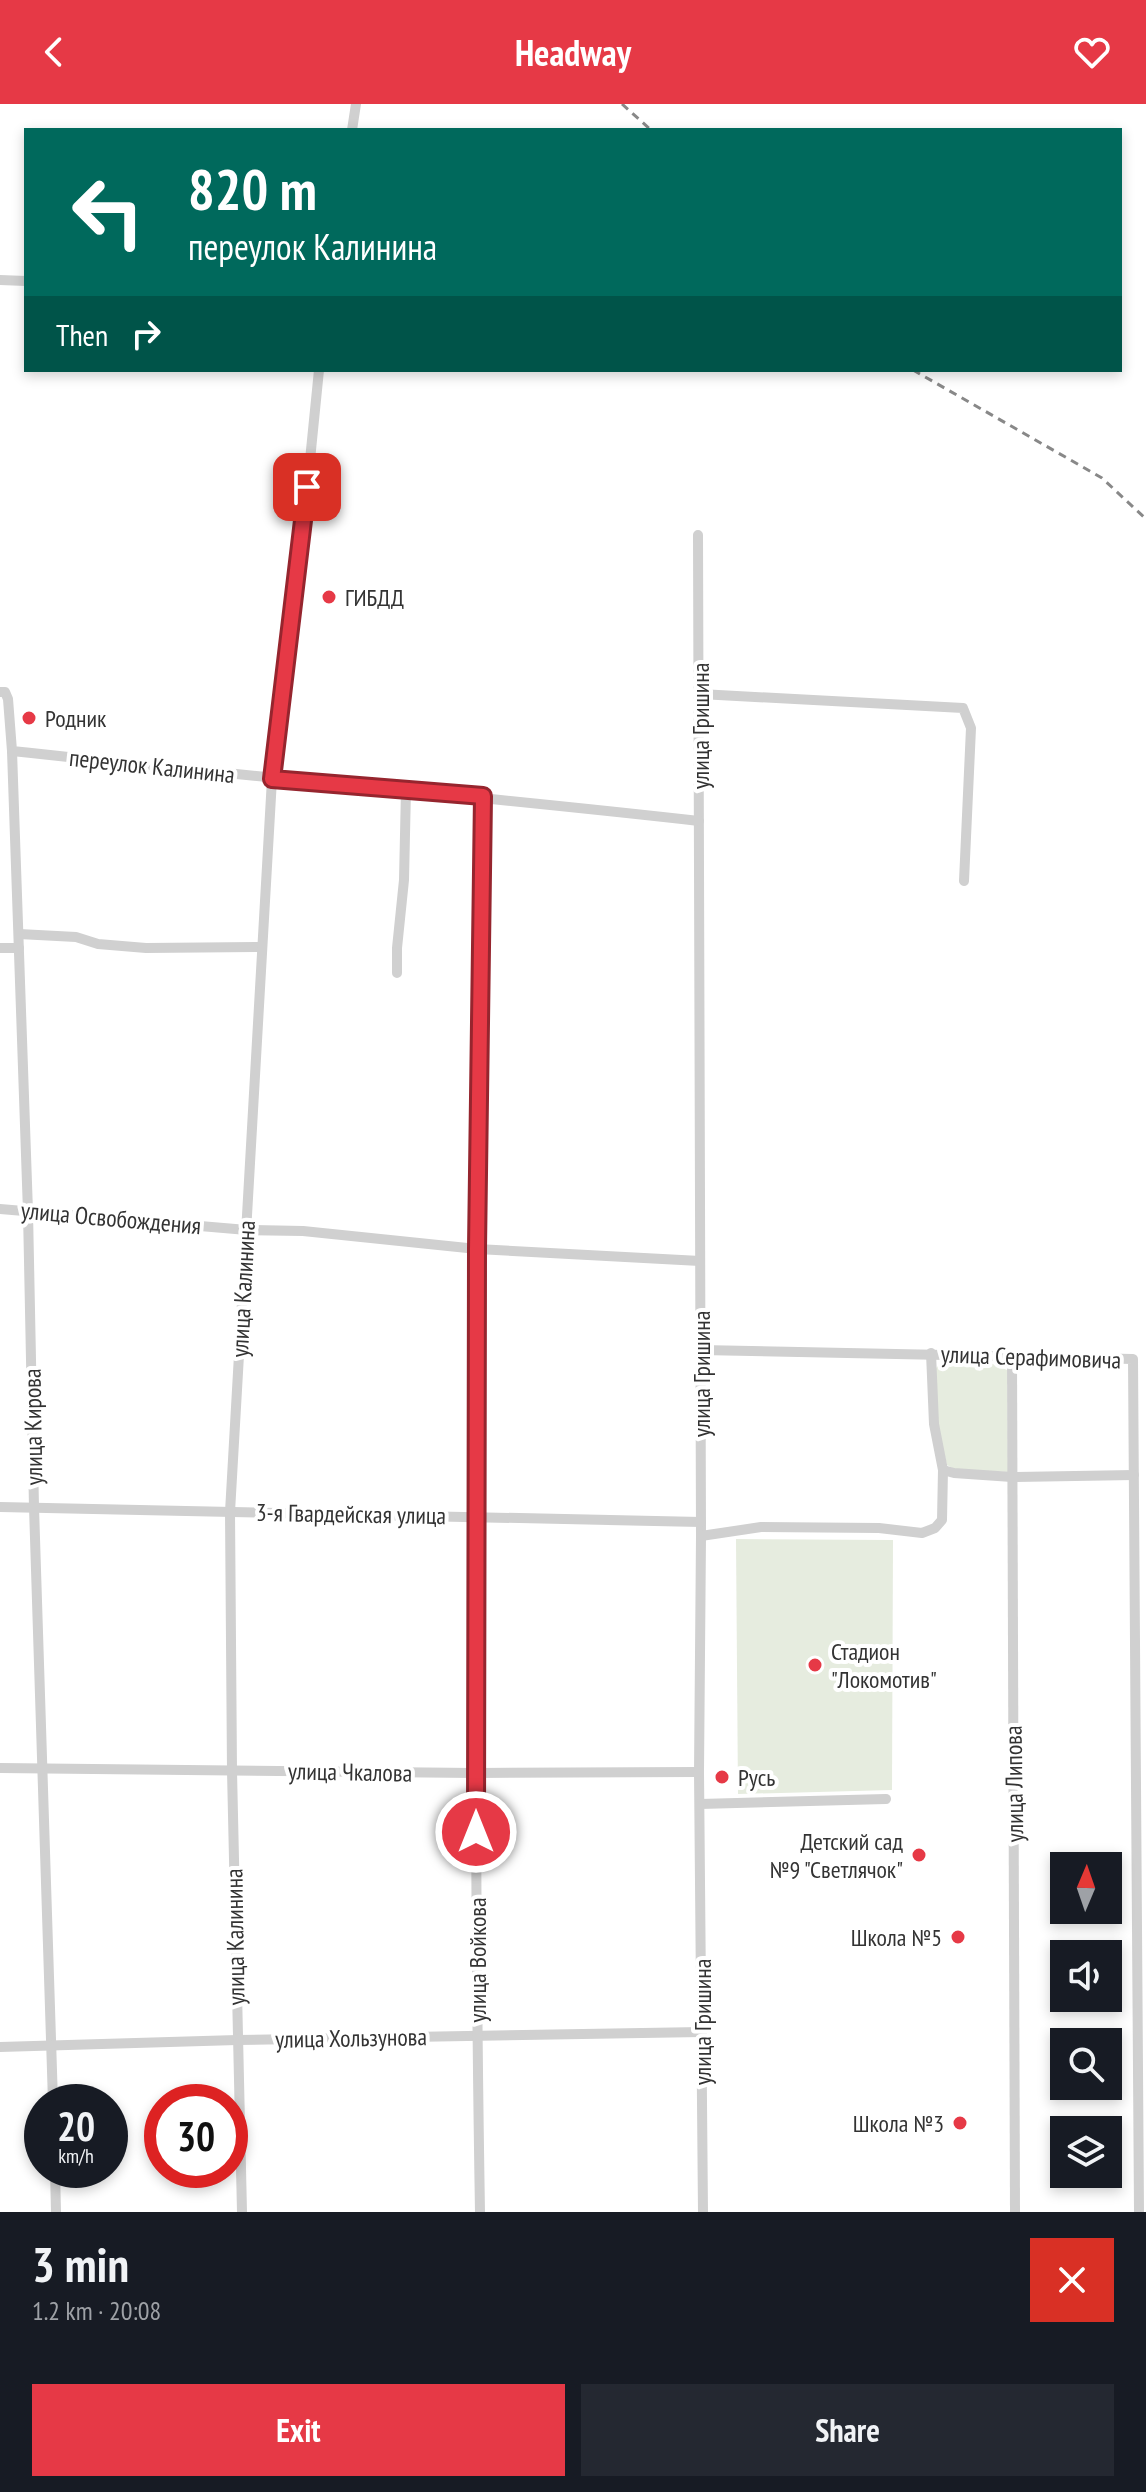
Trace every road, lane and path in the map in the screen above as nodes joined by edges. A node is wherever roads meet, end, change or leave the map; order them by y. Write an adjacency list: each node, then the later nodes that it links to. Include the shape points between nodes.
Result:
1 (356, 104): 2 (street)
2 (352, 128)
3 (0, 280): 4 (street)
4 (24, 281)
5 (319, 372): 10 (street, улица Калинина)
6 (698, 535): 8 (street, улица Гришина)
7 (0, 692): 9 (street, via 8,699)
8 (700, 694): 13 (street, улица Гришина); 14 (street, via 963,708 971,728)
9 (12, 751): 10 (street, переулок Калинина); 15 (street, улица Кирова)
10 (272, 779): 11 (street, переулок Калинина); 16 (street, улица Калинина)
11 (406, 789): 12 (street, переулок Калинина); 19 (street)
12 (483, 796): 13 (street, переулок Калинина); 23 (street, улица Войкова)
13 (699, 821): 24 (street, улица Гришина)
14 (964, 881)
15 (19, 934): 16 (street, via 146,948); 18 (street, улица Кирова)
16 (262, 947): 22 (street, улица Калинина)
17 (0, 948): 18 (street)
18 (19, 948): 21 (street, улица Кирова)
19 (397, 973)
20 (0, 1209): 21 (street, улица Освобождения)
21 (28, 1212): 22 (street, улица Освобождения); 32 (street, улица Кирова)
22 (247, 1230): 23 (street, улица Освобождения); 33 (street, улица Калинина)
23 (477, 1249): 24 (street, улица Освобождения); 34 (street, улица Войкова)
24 (700, 1261): 25 (street, улица Гришина)
25 (701, 1350): 26 (street, улица Серафимовича); 35 (street, улица Гришина)
26 (931, 1353): 27 (street, улица Серафимовича); 28 (street, via 934,1424)
27 (1012, 1357): 29 (street, улица Серафимовича, via 1133,1359); 30 (street, улица Липова)
28 (943, 1470): 30 (street); 36 (street, via 942,1520 922,1533 761,1527)
29 (1134, 1475): 30 (street); 56 (street, улица Серафимовича)
30 (1012, 1477): 55 (street, улица Липова)
31 (0, 1507): 32 (street, 3-я Гвардейская улица)
32 (34, 1507): 33 (street, 3-я Гвардейская улица); 38 (street, улица Кирова)
33 (230, 1512): 34 (street, 3-я Гвардейская улица); 39 (street, улица Калинина)
34 (476, 1516): 35 (street, 3-я Гвардейская улица); 41 (street, улица Войкова)
35 (701, 1522): 36 (street, улица Гришина)
36 (701, 1536): 40 (street, улица Гришина)
37 (0, 1768): 38 (street, улица Чкалова)
38 (44, 1768): 39 (street, улица Чкалова); 47 (street, улица Кирова)
39 (232, 1771): 41 (street, улица Чкалова); 46 (street, улица Калинина)
40 (699, 1772): 41 (street, улица Чкалова); 43 (street, улица Гришина)
41 (475, 1773): 45 (street, улица Войкова)
42 (886, 1799): 43 (street)
43 (700, 1804): 44 (street, улица Гришина)
44 (702, 2032): 45 (street, улица Хользунова); 54 (street, улица Гришина)
45 (477, 2037): 46 (street, улица Хользунова); 53 (street, улица Войкова)
46 (237, 2040): 47 (street, улица Хользунова); 52 (street, улица Калинина)
47 (52, 2046): 48 (street, улица Хользунова); 49 (street, улица Кирова)
48 (0, 2047)
49 (53, 2084)
50 (55, 2188): 51 (street)
51 (56, 2212)
52 (242, 2212)
53 (480, 2212)
54 (703, 2212)
55 (1015, 2212)
56 (1139, 2212)

